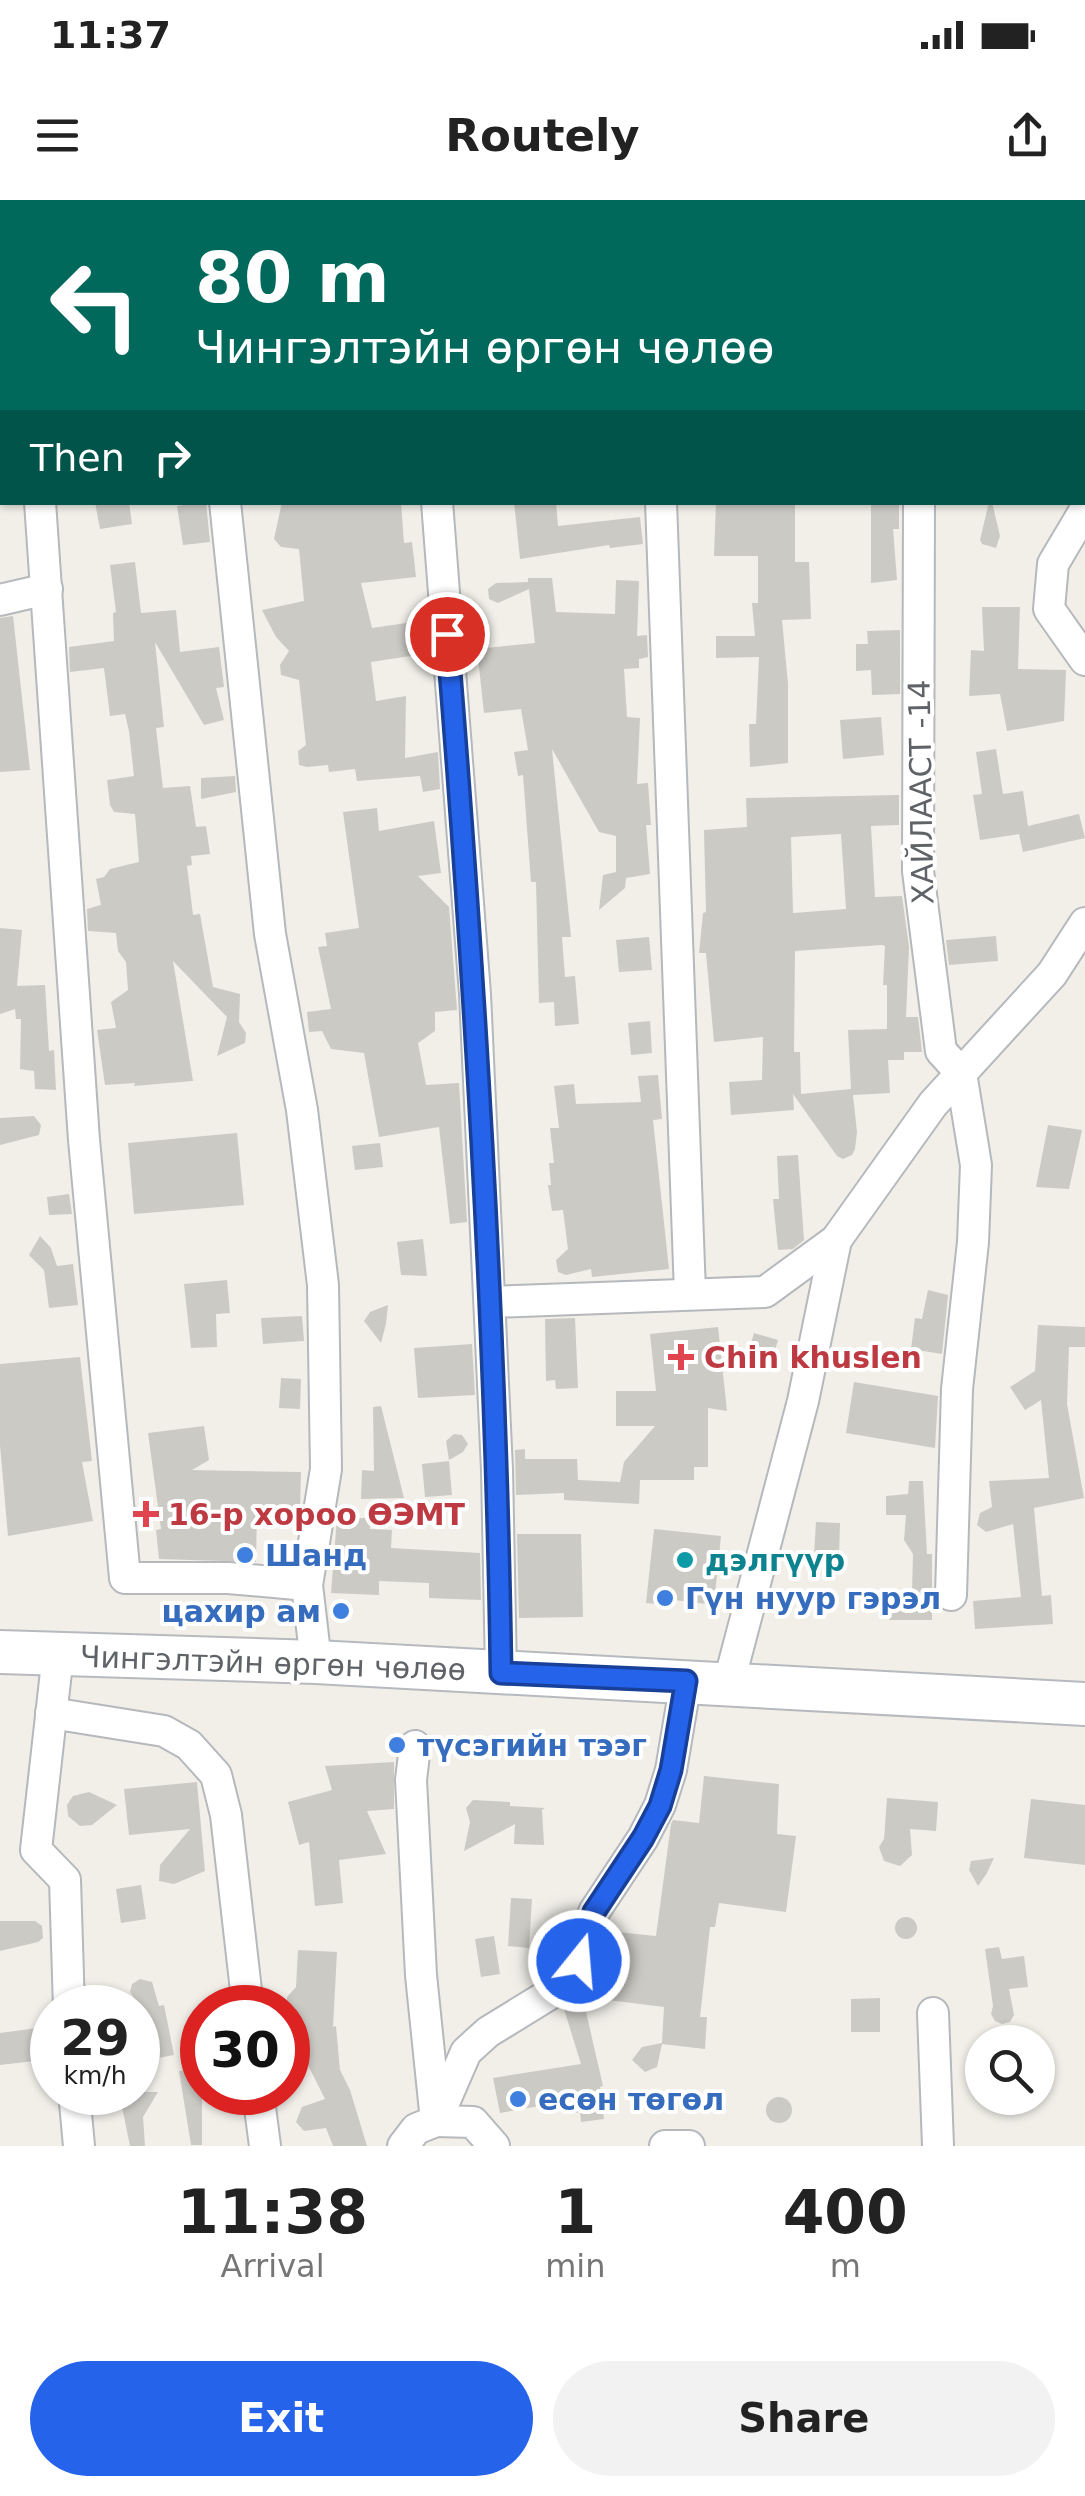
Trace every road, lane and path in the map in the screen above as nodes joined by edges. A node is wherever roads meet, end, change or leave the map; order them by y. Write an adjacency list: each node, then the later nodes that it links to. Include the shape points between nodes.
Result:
1 (40, 505): 7 (street)
2 (224, 505): 15 (street, via 270,934 302,1110 323,1285 326,1469)
3 (437, 505): 14 (street)
4 (661, 505): 13 (street)
5 (919, 505): 11 (street, ХАЙЛААСТ -14, via 918,871 942,1051)
6 (1085, 510): 9 (street, via 1053,564 1049,609)
7 (47, 589): 8 (street); 15 (street, via 84,1140 125,1578)
8 (0, 600)
9 (1085, 660)
10 (1085, 923): 11 (street, via 1052,974)
11 (961, 1073): 12 (street); 16 (street, ХАЙЛААСТ -14, via 976,1165)
12 (836, 1240): 13 (street, via 765,1292); 22 (street)
13 (690, 1293): 14 (street)
14 (491, 1302): 20 (street)
15 (307, 1584): 19 (street)
16 (950, 1595)
17 (0, 1652): 18 (main road, Чингэлтэйн өргөн чөлөө)
18 (58, 1654): 19 (main road, Чингэлтэйн өргөн чөлөө); 24 (street)
19 (316, 1662): 20 (main road, Чингэлтэйн өргөн чөлөө)
20 (501, 1673): 21 (main road, Чингэлтэйн өргөн чөлөө)
21 (686, 1681): 22 (main road, Чингэлтэйн өргөн чөлөө); 31 (street, via 660,1806 594,1912 574,1971 466,2052)
22 (729, 1682): 23 (main road, Чингэлтэйн өргөн чөлөө)
23 (1085, 1704)
24 (52, 1713): 26 (street, via 36,1850 65,1880); 27 (street, via 164,1731 216,1775)
25 (415, 1746): 31 (street, via 421,1975)
26 (69, 1985)
27 (245, 1985)
28 (932, 2012): 38 (street)
29 (76, 2115): 32 (street)
30 (261, 2115): 33 (street)
31 (436, 2122): 34 (street, via 416,2129); 35 (street, via 473,2122)
32 (79, 2146)
33 (265, 2146)
34 (403, 2146)
35 (494, 2146)
36 (665, 2146): 37 (street)
37 (689, 2146)
38 (938, 2146)

